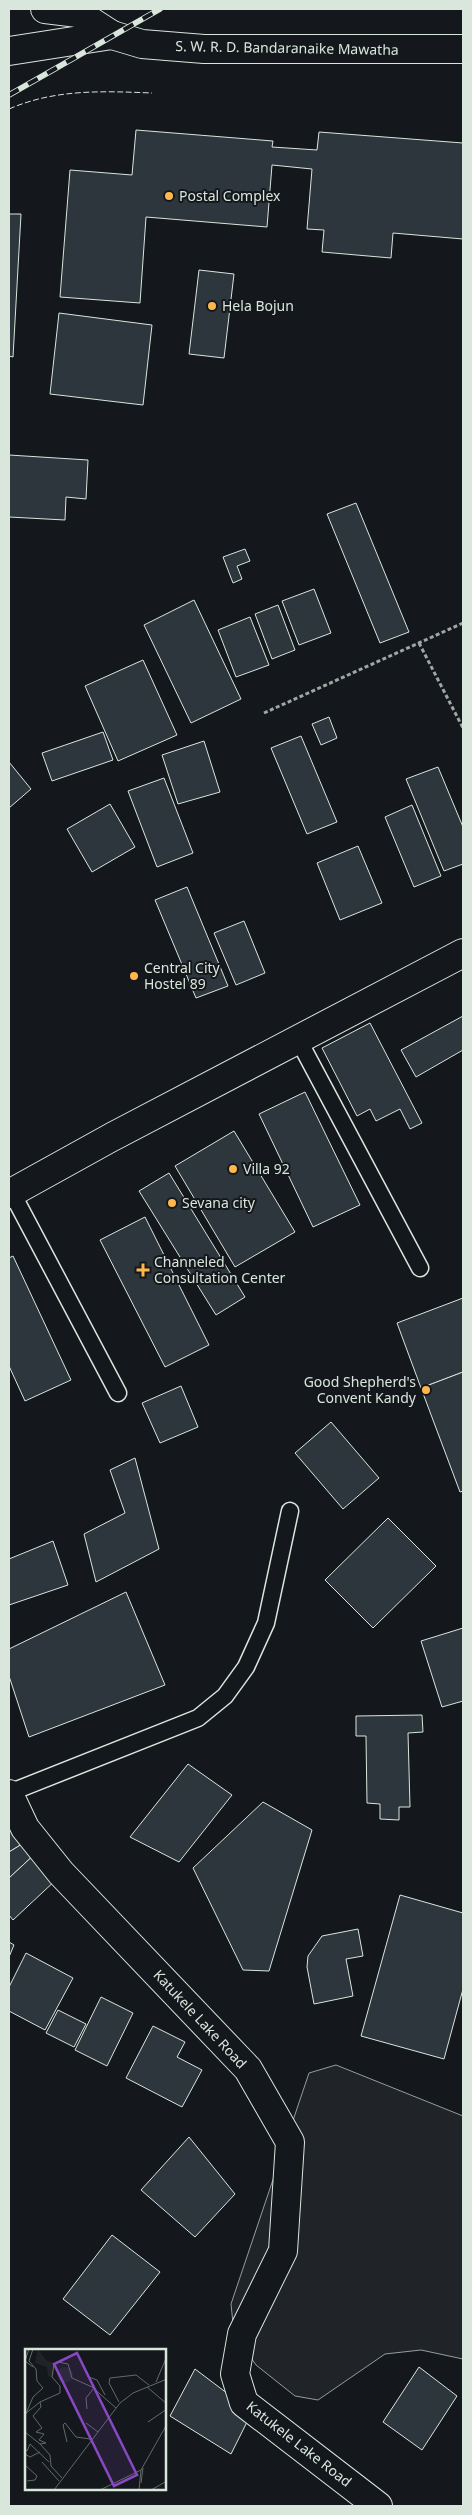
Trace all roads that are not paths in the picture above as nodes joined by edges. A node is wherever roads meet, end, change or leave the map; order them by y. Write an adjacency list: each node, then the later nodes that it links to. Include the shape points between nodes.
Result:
1 (45, 9): 2 (main road)
2 (77, 11): 3 (main road)
3 (112, 35): 4 (main road, S. W. R. D. Bandaranaike Mawatha, via 142,44 204,49); 5 (main road)
4 (463, 49)
5 (9, 51)
6 (462, 957): 7 (main road)
7 (299, 1041): 8 (main road); 9 (lane)
8 (10, 1193): 10 (lane)
9 (420, 1268)
10 (118, 1393)
11 (290, 1511): 12 (lane, via 266,1623 246,1667 225,1696 198,1718)
12 (9, 1793): 13 (main road, Katukele Lake Road, via 25,1828 61,1873 248,2069 290,2142 284,2251 242,2334 235,2374 244,2403)
13 (378, 2506)

